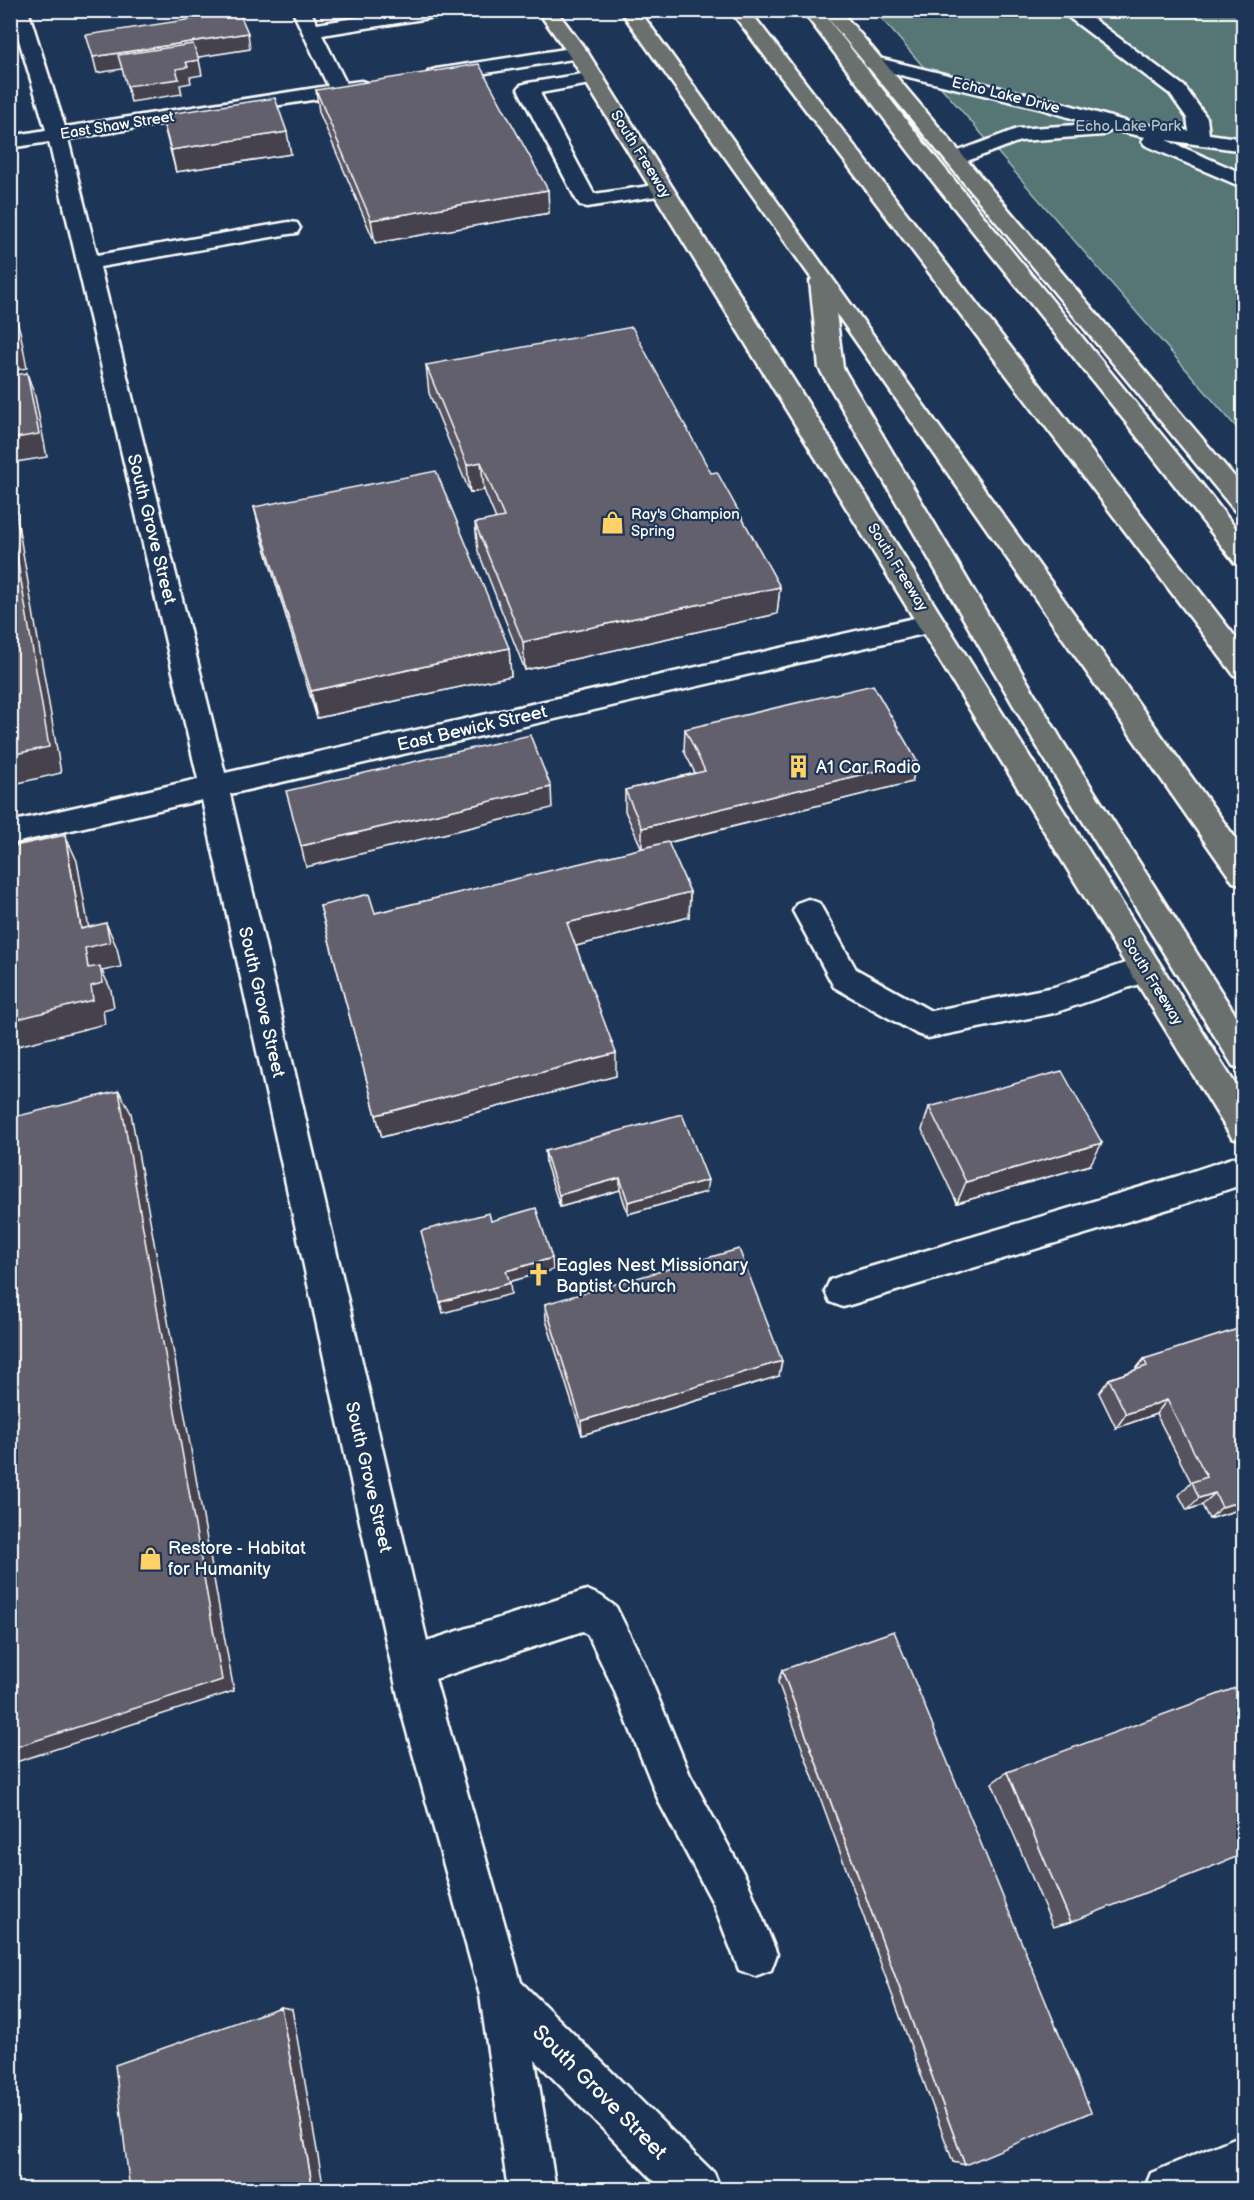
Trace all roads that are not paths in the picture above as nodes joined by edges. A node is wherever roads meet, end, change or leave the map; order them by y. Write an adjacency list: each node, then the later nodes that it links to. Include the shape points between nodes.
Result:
1 (19, 10): 18 (street, South Grove Street)
2 (301, 10): 10 (street)
3 (442, 10): 10 (street)
4 (546, 10): 11 (main road, South Freeway)
5 (628, 10): 27 (main road)
6 (739, 10): 31 (main road)
7 (811, 10): 29 (main road, via 871,91)
8 (830, 10): 12 (main road)
9 (1068, 10): 19 (street, via 1177,90 1197,118)
10 (311, 31): 16 (street)
11 (578, 53): 13 (street); 14 (main road, South Freeway)
12 (874, 63): 17 (street, Echo Lake Drive); 22 (main road)
13 (419, 78)
14 (594, 78): 24 (main road, South Freeway); 24 (street, via 528,89 587,201)
15 (385, 83): 16 (street, East Shaw Street)
16 (340, 90): 18 (street, East Shaw Street)
17 (1126, 128): 19 (street, Echo Lake Drive); 22 (street, via 1017,135); 23 (street)
18 (57, 135): 20 (street, East Shaw Street); 26 (street, South Grove Street)
19 (1200, 139): 21 (street, Echo Lake Drive)
20 (10, 142)
21 (1244, 145)
22 (955, 159): 28 (main road)
23 (1244, 182)
24 (663, 190): 30 (main road, South Freeway)
25 (289, 228): 26 (street)
26 (88, 262): 32 (street, South Grove Street)
27 (821, 276): 34 (main road); 37 (main road, via 831,368 1045,736)
28 (1244, 505)
29 (1244, 556)
30 (933, 623): 32 (street, East Bewick Street); 36 (main road, South Freeway)
31 (1244, 668)
32 (214, 787): 33 (street, East Bewick Street); 41 (street, South Grove Street)
33 (10, 833)
34 (1244, 874)
35 (808, 911): 36 (street, via 845,978 928,1025 1054,1000)
36 (1146, 969): 38 (main road, South Freeway)
37 (1244, 1056)
38 (1244, 1128)
39 (1244, 1169): 40 (street)
40 (843, 1291)
41 (412, 1666): 42 (street, via 587,1610 602,1621 629,1675 675,1789 731,1893); 43 (street, South Grove Street)
42 (755, 1954)
43 (502, 1995): 45 (street, South Grove Street); 46 (street, South Grove Street)
44 (1244, 2157): 47 (street)
45 (532, 2190)
46 (697, 2190)
47 (1168, 2190)

